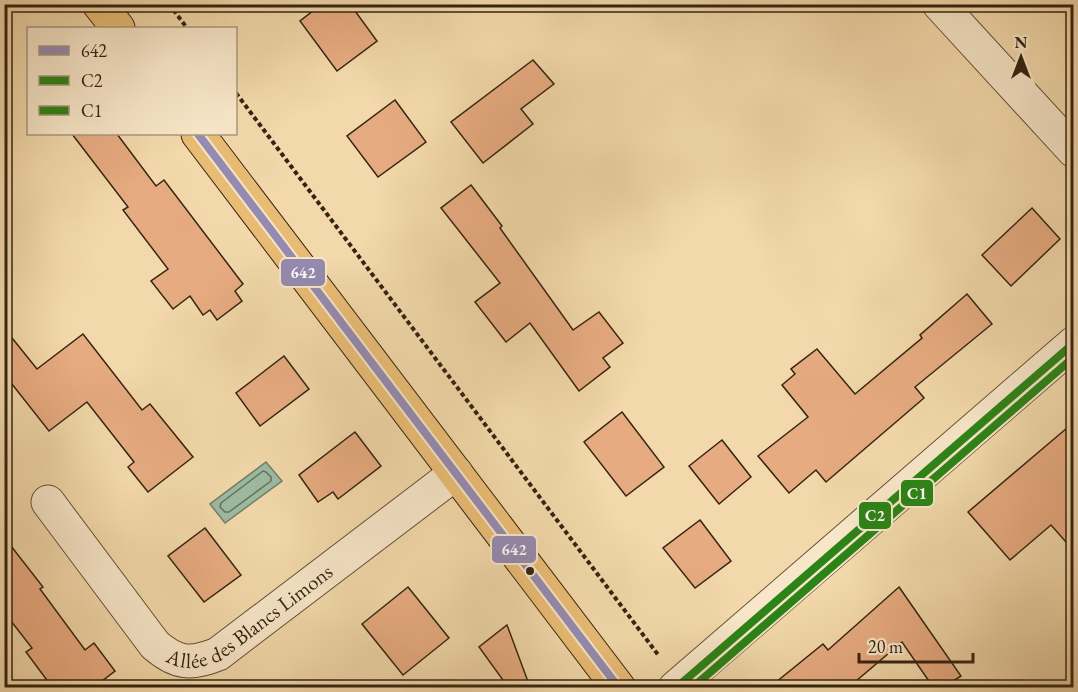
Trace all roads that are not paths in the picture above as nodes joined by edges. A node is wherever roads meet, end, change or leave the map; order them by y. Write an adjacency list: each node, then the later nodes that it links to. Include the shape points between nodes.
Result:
1 (99, 4): 3 (main road)
2 (939, 4): 5 (street)
3 (117, 27)
4 (199, 135): 7 (main road)
5 (1074, 151)
6 (1074, 343): 9 (street)
7 (456, 473): 8 (street, Allée des Blancs Limons, via 218,654 190,662 168,656 155,645); 10 (main road)
8 (48, 502)
9 (677, 686)
10 (620, 687)

